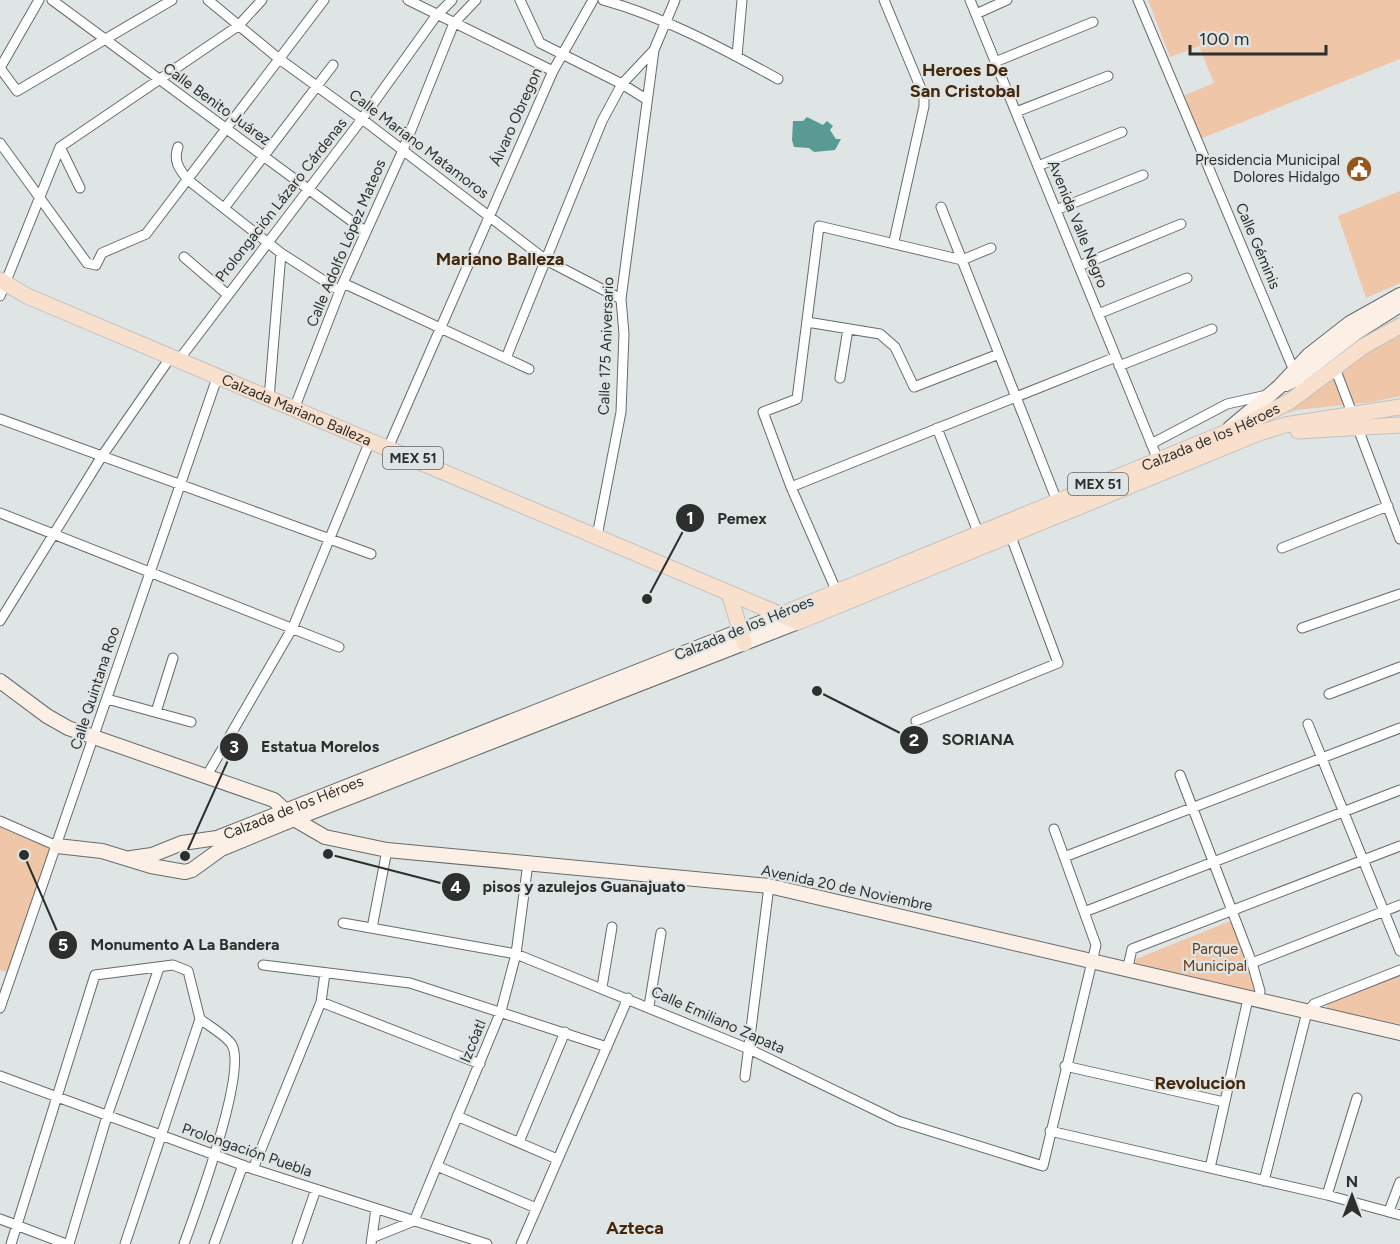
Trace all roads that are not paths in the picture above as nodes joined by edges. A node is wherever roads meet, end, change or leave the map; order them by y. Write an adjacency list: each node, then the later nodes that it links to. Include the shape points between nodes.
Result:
1 (39, 0): 32 (street)
2 (52, 0): 25 (street, Calle Benito Juárez)
3 (172, 0): 25 (street)
4 (207, 0): 24 (street, Calle Mariano Matamoros)
5 (262, 0): 24 (street)
6 (324, 0): 29 (street)
7 (408, 0): 20 (street)
8 (476, 0): 22 (street)
9 (520, 0): 27 (street, via 540,43)
10 (593, 0): 27 (street, Álvaro Obregon)
11 (603, 0): 23 (street, via 640,10)
12 (675, 0): 23 (street)
13 (742, 0): 28 (street)
14 (884, 0): 61 (street, via 924,96)
15 (970, 0): 19 (street, Avenida Valle Negro)
16 (1007, 0): 19 (street)
17 (1138, 0): 92 (street, Calle Géminis)
18 (449, 2): 20 (street, Prolongación Lázaro Cárdenas); 22 (street)
19 (976, 14): 30 (street, Avenida Valle Negro)
20 (436, 15): 22 (street); 41 (street, Prolongación Lázaro Cárdenas)
21 (1093, 22): 30 (street)
22 (454, 23): 33 (street); 47 (street, Calle Adolfo López Mateos)
23 (667, 24): 26 (street); 28 (street)
24 (238, 26): 29 (street, Calle Mariano Matamoros); 36 (street)
25 (106, 40): 32 (street, via 17,91); 36 (street, Calle Benito Juárez)
26 (654, 50): 37 (street); 39 (street, Calle 175 Aniversario)
27 (563, 54): 33 (street, Álvaro Obregon); 37 (street)
28 (737, 56): 35 (street)
29 (278, 58): 38 (street, Calle Mariano Matamoros); 42 (street)
30 (995, 62): 40 (street, Avenida Valle Negro)
31 (333, 65): 38 (street)
32 (0, 68)
33 (553, 71): 58 (street, Álvaro Obregon)
34 (1108, 76): 40 (street)
35 (778, 79)
36 (159, 80): 42 (street, Calle Benito Juárez); 45 (street)
37 (622, 84): 39 (street); 66 (street, via 602,121)
38 (316, 87): 41 (street, Calle Mariano Matamoros); 48 (street)
39 (646, 99): 74 (street, Calle 175 Aniversario)
40 (1016, 112): 49 (street, Avenida Valle Negro)
41 (362, 119): 47 (street, Calle Mariano Matamoros); 53 (street, Prolongación Lázaro Cárdenas)
42 (225, 128): 48 (street, Calle Benito Juárez); 51 (street)
43 (1122, 132): 49 (street)
44 (0, 143): 54 (street)
45 (60, 147): 52 (street); 54 (street)
46 (178, 147): 51 (street, via 177,167)
47 (403, 150): 58 (street, Calle Mariano Matamoros); 60 (street, Calle Adolfo López Mateos)
48 (263, 156): 53 (street, Calle Benito Juárez); 55 (street)
49 (1038, 166): 57 (street, Avenida Valle Negro)
50 (1143, 175): 57 (street)
51 (188, 180): 54 (street, via 146,234 102,253 96,265 87,263); 55 (street)
52 (80, 188)
53 (307, 188): 60 (street, Calle Benito Juárez); 62 (street, Prolongación Lázaro Cárdenas)
54 (41, 200): 71 (street)
55 (225, 207): 62 (street)
56 (941, 207): 67 (street)
57 (1056, 210): 68 (street, Avenida Valle Negro)
58 (489, 215): 66 (street, Calle Mariano Matamoros); 82 (street, Álvaro Obregon)
59 (1181, 224): 68 (street)
60 (365, 231): 70 (street, Calle Adolfo López Mateos)
61 (894, 242): 67 (street); 77 (street, via 819,226)
62 (268, 243): 64 (street); 72 (street, Prolongación Lázaro Cárdenas)
63 (991, 248): 67 (street)
64 (281, 252): 70 (street); 95 (street)
65 (184, 257): 72 (street)
66 (546, 260): 74 (street, Calle Mariano Matamoros); 85 (street)
67 (962, 260): 83 (street)
68 (1079, 266): 76 (street, Avenida Valle Negro)
69 (1187, 278): 76 (street)
70 (341, 287): 82 (street); 97 (street, Calle Adolfo López Mateos)
71 (2, 288): 86 (main road, Calzada Mariano Balleza / MEX 51)
72 (228, 294): 86 (street, Prolongación Lázaro Cárdenas)
73 (1400, 295): 79 (street)
74 (621, 299): 118 (street, Calle 175 Aniversario, via 621,412)
75 (1400, 305): 79 (street)
76 (1098, 314): 84 (street, Avenida Valle Negro)
77 (807, 322): 80 (street); 111 (street, via 797,399 763,412)
78 (1400, 326): 88 (main road, Calzada de los Héroes / MEX 51)
79 (1353, 327): 92 (street, via 1309,355)
80 (848, 329): 83 (street, via 880,334 895,347 914,387); 91 (street)
81 (1212, 329): 87 (street)
82 (439, 330): 85 (street); 107 (street, Álvaro Obregon)
83 (999, 354): 94 (street)
84 (1116, 357): 87 (street, Avenida Valle Negro); 94 (street)
85 (506, 358): 89 (street)
86 (174, 359): 90 (main road, Calzada Mariano Balleza / MEX 51); 108 (street, Prolongación Lázaro Cárdenas)
87 (1119, 366): 106 (street, Avenida Valle Negro)
88 (1335, 368): 92 (main road, Calzada de los Héroes / MEX 51); 98 (street)
89 (529, 369)
90 (217, 378): 95 (main road, Calzada Mariano Balleza / MEX 51); 110 (street, Calle Quintana Roo)
91 (840, 378)
92 (1298, 380): 93 (street); 103 (main road, Calzada de los Héroes / MEX 51, via 1268,414)
93 (1275, 391): 103 (street); 106 (street, via 1227,404)
94 (1016, 397): 101 (street); 112 (street)
95 (269, 399): 97 (main road, Calzada Mariano Balleza / MEX 51)
96 (1400, 407): 98 (main road, Calzada de los Héroes / MEX 51)
97 (294, 410): 105 (main road, Calzada Mariano Balleza / MEX 51)
98 (1352, 413): 102 (street); 104 (main road, Calzada de los Héroes / MEX 51)
99 (0, 419): 108 (street)
100 (1400, 425): 102 (main road)
101 (938, 428): 111 (street); 115 (street)
102 (1358, 428): 104 (main road); 113 (street)
103 (1223, 433): 109 (main road, Calzada de los Héroes / MEX 51)
104 (1259, 433): 117 (main road, Calzada de los Héroes / MEX 51)
105 (370, 441): 107 (main road, Calzada Mariano Balleza / MEX 51); 119 (street)
106 (1151, 444): 109 (street, Avenida Valle Negro)
107 (388, 448): 118 (main road, Calzada Mariano Balleza / MEX 51)
108 (102, 456): 110 (street); 116 (street, Prolongación Lázaro Cárdenas)
109 (1158, 460): 112 (main road, Calzada de los Héroes / MEX 51)
110 (180, 484): 119 (street); 123 (street, Calle Quintana Roo)
111 (791, 487): 124 (street)
112 (1057, 501): 115 (main road, Calzada de los Héroes / MEX 51)
113 (1388, 507): 120 (street); 121 (street)
114 (0, 513): 116 (street)
115 (978, 532): 124 (main road, Calzada de los Héroes / MEX 51)
116 (54, 534): 123 (street); 128 (street, Prolongación Lázaro Cárdenas)
117 (1010, 534): 129 (main road, Calzada de los Héroes / MEX 51); 141 (street, via 1058,663)
118 (597, 536): 125 (main road, Calzada Mariano Balleza / MEX 51)
119 (328, 538): 122 (street); 130 (street)
120 (1400, 539)
121 (1282, 548)
122 (371, 554)
123 (150, 572): 130 (street); 139 (street, Calle Quintana Roo)
124 (836, 590): 127 (main road, Calzada de los Héroes / MEX 51)
125 (729, 593): 127 (main road, Calzada Mariano Balleza / MEX 51); 132 (main road)
126 (1400, 594): 131 (street)
127 (780, 615): 129 (main road, Calzada Mariano Balleza / MEX 51); 132 (street, Calzada de los Héroes)
128 (0, 621)
129 (798, 622): 132 (street, Calzada de los Héroes)
130 (293, 627): 133 (street); 148 (street)
131 (1302, 628)
132 (743, 636): 152 (street, Calzada de los Héroes)
133 (339, 647)
134 (173, 658): 140 (street)
135 (1400, 667): 138 (street)
136 (0, 681): 145 (street)
137 (0, 692): 145 (street, via 43,723)
138 (1329, 694)
139 (107, 699): 140 (street); 145 (street, Calle Quintana Roo)
140 (156, 712): 142 (street)
141 (916, 721)
142 (191, 722)
143 (1308, 724): 146 (street)
144 (1400, 728): 146 (street)
145 (92, 744): 148 (street, Avenida 20 de Noviembre, via 176,775 187,772); 156 (street, Calle Quintana Roo)
146 (1322, 758): 150 (street); 151 (street)
147 (1180, 775): 150 (street)
148 (206, 777): 152 (street, Avenida 20 de Noviembre, via 274,800)
149 (1400, 790): 151 (street)
150 (1192, 808): 160 (street); 163 (street)
151 (1344, 812): 162 (street); 163 (street)
152 (290, 815): 155 (street, Calzada de los Héroes); 159 (street, Avenida 20 de Noviembre, via 325,837); 165 (street, Calzada de los Héroes, via 221,849)
153 (0, 821): 156 (street)
154 (1054, 829): 160 (street)
155 (190, 844): 157 (street, Calzada de los Héroes); 165 (street, via 197,849 200,859)
156 (57, 846): 161 (street); 185 (street, Calle Quintana Roo)
157 (175, 846): 161 (street, Calzada de los Héroes); 166 (street, via 169,854)
158 (1400, 846): 162 (street)
159 (387, 850): 164 (street, Avenida 20 de Noviembre); 174 (street)
160 (1064, 857): 170 (street)
161 (129, 858): 166 (street, Calzada de los Héroes)
162 (1365, 860): 169 (street); 171 (street)
163 (1213, 862): 169 (street); 170 (street)
164 (528, 863): 167 (street, Avenida 20 de Noviembre); 177 (street, Izcóatl)
165 (196, 867): 166 (street, Calzada de los Héroes)
166 (176, 871)
167 (769, 886): 178 (street, Avenida 20 de Noviembre); 198 (street)
168 (1400, 905): 171 (street)
169 (1233, 911): 179 (street); 183 (street, via 1132,949)
170 (1084, 912): 178 (street, via 1096,945)
171 (1384, 912): 176 (street); 179 (street)
172 (343, 923): 174 (street, Calle Emiliano Zapata)
173 (612, 927): 186 (street)
174 (372, 928): 177 (street, Calle Emiliano Zapata)
175 (661, 933): 190 (street)
176 (1400, 951)
177 (516, 954): 186 (street, Calle Emiliano Zapata); 192 (street, Izcóatl)
178 (1092, 961): 183 (street, Avenida 20 de Noviembre); 200 (street)
179 (1252, 963): 188 (street, via 1260,991)
180 (263, 965): 184 (street)
181 (159, 968): 194 (street, via 173,965 188,971); 203 (street, via 95,975); 206 (street)
182 (1400, 970): 193 (street, via 1314,1004)
183 (1127, 971): 188 (street, Avenida 20 de Noviembre)
184 (325, 973): 189 (street); 192 (street, via 410,983)
185 (4, 980): 191 (street, Calle Quintana Roo)
186 (602, 987): 187 (street, Calle Emiliano Zapata)
187 (628, 998): 190 (street, Calle Emiliano Zapata); 197 (street)
188 (1253, 1000): 193 (street, Avenida 20 de Noviembre); 205 (street)
189 (321, 1002): 199 (street); 216 (street)
190 (649, 1006): 198 (street, Calle Emiliano Zapata)
191 (0, 1008)
192 (501, 1011): 195 (street); 199 (street, Izcóatl)
193 (1307, 1012): 196 (street, Avenida 20 de Noviembre); 217 (street)
194 (200, 1019): 209 (street); 211 (street, via 232,1044 235,1060)
195 (565, 1032): 197 (street); 210 (street)
196 (1400, 1033)
197 (607, 1047): 212 (street)
198 (749, 1048): 202 (street); 208 (street, Calle Emiliano Zapata, via 898,1121 1043,1166)
199 (480, 1064): 207 (street, Izcóatl)
200 (1065, 1066): 205 (street); 208 (street)
201 (0, 1076): 203 (street, Prolongación Puebla)
202 (745, 1077)
203 (57, 1096): 206 (street, Prolongación Puebla); 227 (street)
204 (1357, 1098): 220 (street)
205 (1224, 1102): 215 (street)
206 (107, 1116): 209 (street, Prolongación Puebla); 230 (street)
207 (457, 1116): 210 (street); 214 (street, Izcóatl)
208 (1050, 1131): 215 (street)
209 (162, 1136): 211 (street, Prolongación Puebla); 231 (street)
210 (519, 1142): 212 (street)
211 (216, 1155): 213 (street, Prolongación Puebla); 232 (street)
212 (557, 1159): 221 (street)
213 (243, 1165): 216 (street, Prolongación Puebla); 233 (street)
214 (436, 1166): 221 (street); 226 (street, Izcóatl)
215 (1210, 1168): 217 (street)
216 (253, 1169): 219 (street, Prolongación Puebla)
217 (1264, 1181): 220 (street)
218 (1400, 1182): 223 (street)
219 (316, 1189): 222 (street, Prolongación Puebla); 234 (street)
220 (1327, 1195): 223 (street)
221 (536, 1208): 236 (street)
222 (376, 1209): 226 (street, Prolongación Puebla); 228 (street)
223 (1389, 1211): 224 (street)
224 (1400, 1215)
225 (0, 1219): 227 (street)
226 (414, 1221): 228 (street); 235 (street, Prolongación Puebla)
227 (18, 1226): 229 (street); 230 (street)
228 (372, 1240)
229 (11, 1244)
230 (67, 1244)
231 (125, 1244)
232 (184, 1244)
233 (214, 1244)
234 (297, 1244)
235 (487, 1244)
236 (521, 1244)

